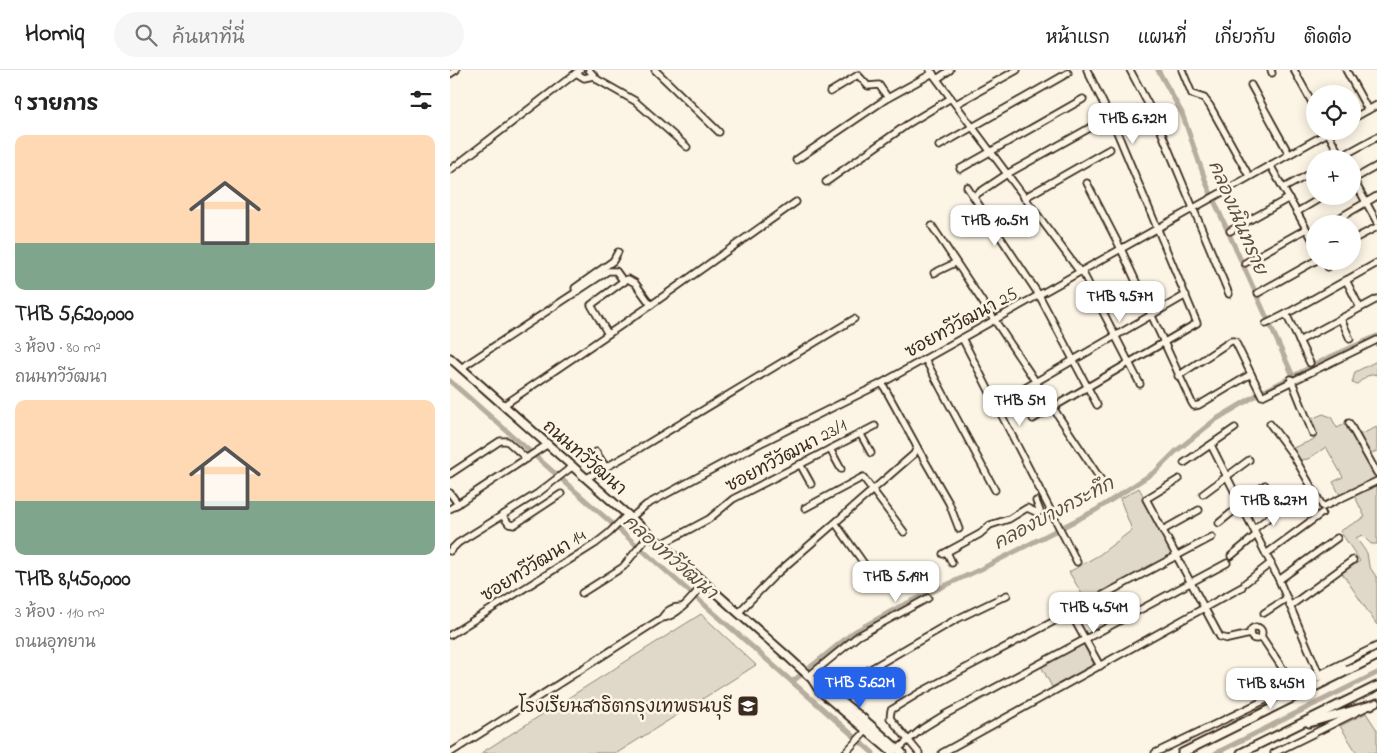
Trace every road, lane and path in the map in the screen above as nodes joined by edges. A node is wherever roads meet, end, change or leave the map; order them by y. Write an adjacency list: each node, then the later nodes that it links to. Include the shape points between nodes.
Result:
1 (456, 70): 14 (street)
2 (588, 70): 15 (street)
3 (655, 70): 29 (street)
4 (950, 70): 16 (street)
5 (1017, 70): 23 (street)
6 (1087, 70): 66 (street, via 1114,125)
7 (1130, 70): 59 (street, via 1156,117)
8 (1182, 70): 45 (street, via 1192,94 1204,98 1210,106)
9 (1294, 70): 19 (street)
10 (1346, 70): 25 (street)
11 (578, 71): 15 (street, via 584,78); 42 (street)
12 (932, 72): 16 (street); 20 (street)
13 (1068, 73): 28 (street)
14 (450, 74)
15 (593, 76): 33 (street, via 635,101)
16 (937, 78): 21 (street)
17 (1250, 85): 37 (street)
18 (830, 92): 20 (street, via 858,75 870,86 879,85)
19 (1306, 92)
20 (888, 98): 38 (street)
21 (951, 98): 23 (street); 47 (street)
22 (1083, 99): 36 (street)
23 (956, 104): 28 (street)
24 (1377, 106): 25 (street)
25 (1368, 110): 26 (street)
26 (1361, 114)
27 (1095, 125): 43 (street)
28 (973, 128): 32 (street); 36 (street)
29 (719, 132)
30 (1377, 137): 35 (street)
31 (1314, 140): 37 (street, ซอยทวีวัฒนา 25)
32 (939, 146)
33 (687, 147)
34 (1110, 149): 54 (street)
35 (1354, 150)
36 (990, 151): 41 (street); 43 (street)
37 (1289, 154): 39 (street, ซอยทวีวัฒนา 25)
38 (796, 160)
39 (1270, 165): 45 (street, ซอยทวีวัฒนา 25); 50 (street)
40 (1377, 166): 44 (street)
41 (960, 169)
42 (450, 170)
43 (1007, 174): 52 (street); 54 (street)
44 (1361, 175)
45 (1250, 176): 59 (street, ซอยทวีวัฒนา 25)
46 (1306, 176): 50 (street)
47 (826, 182)
48 (1087, 183): 70 (street)
49 (967, 187): 52 (street)
50 (1284, 188): 55 (street)
51 (1361, 193): 57 (street)
52 (974, 196): 83 (street)
53 (1377, 196): 57 (street)
54 (1024, 198): 76 (street)
55 (1289, 198): 60 (street); 67 (street)
56 (796, 202): 86 (street)
57 (1366, 202): 61 (street); 62 (street)
58 (1309, 205): 60 (street)
59 (1193, 209): 66 (street, ซอยทวีวัฒนา 25); 82 (street)
60 (1297, 212): 64 (street)
61 (1344, 215)
62 (1377, 222)
63 (932, 226): 72 (street)
64 (1306, 226)
65 (1377, 227): 69 (street)
66 (1157, 229): 70 (street, ซอยทวีวัฒนา 25); 84 (street)
67 (1230, 231)
68 (1306, 234): 73 (street)
69 (1361, 235)
70 (1121, 249): 76 (street, ซอยทวีวัฒนา 25); 89 (street)
71 (618, 252): 80 (street, via 613,261 575,288)
72 (955, 263): 77 (street); 92 (street)
73 (1245, 263)
74 (1377, 263): 78 (street)
75 (1306, 266): 81 (street)
76 (1081, 272): 83 (street, ซอยทวีวัฒนา 25); 95 (street)
77 (934, 274)
78 (1346, 280): 87 (street); 88 (street)
79 (624, 282): 80 (street, via 612,270); 86 (street, via 632,280); 94 (street, via 590,305)
80 (576, 292): 106 (street)
81 (1258, 293)
82 (1230, 294)
83 (1039, 295): 92 (street, ซอยทวีวัฒนา 25); 103 (street)
84 (1186, 295): 89 (street); 100 (street, via 1197,323)
85 (1377, 299): 87 (street)
86 (651, 306): 94 (street)
87 (1360, 308): 91 (street)
88 (1286, 314): 93 (street); 99 (street)
89 (1150, 316): 95 (street); 100 (street)
90 (854, 319): 136 (street)
91 (1341, 319): 97 (street); 99 (street)
92 (995, 320): 96 (street, ซอยทวีวัฒนา 25); 110 (street)
93 (1267, 323)
94 (608, 334): 116 (street)
95 (1115, 336): 103 (street); 105 (street)
96 (962, 338): 102 (street, ซอยทวีวัฒนา 25); 152 (street)
97 (1350, 340)
98 (1377, 340): 109 (street)
99 (1299, 341): 104 (street)
100 (1163, 343): 105 (street); 108 (street)
101 (450, 358): 106 (main road, ถนนทวีวัฒนา)
102 (925, 359): 111 (street, ซอยทวีวัฒนา 25); 148 (street)
103 (1074, 361): 110 (street); 113 (street)
104 (1310, 362)
105 (1129, 363): 112 (street); 113 (street)
106 (461, 368): 116 (main road, ถนนทวีวัฒนา)
107 (1251, 374): 108 (street, via 1196,406); 108 (street, via 1235,341 1231,341); 109 (street, via 1260,394)
108 (1178, 376)
109 (1292, 380): 124 (street)
110 (1036, 382): 114 (street); 117 (street)
111 (882, 383): 127 (street); 163 (street, ซอยทวีวัฒนา 25, via 759,444)
112 (1140, 384)
113 (1088, 387): 115 (street); 117 (street)
114 (1020, 390)
115 (1097, 404)
116 (504, 405): 125 (main road, ถนนทวีวัฒนา)
117 (1053, 408): 118 (street); 145 (street)
118 (1033, 419)
119 (1349, 423): 138 (street)
120 (1270, 424): 143 (street, via 1293,455 1323,507)
121 (875, 426): 123 (street, ซอยทวีวัฒนา 23/1)
122 (1235, 428): 126 (street)
123 (860, 433): 128 (street, ซอยทวีวัฒนา 23/1); 130 (street)
124 (1313, 434)
125 (548, 444): 131 (street); 135 (main road, ถนนทวีวัฒนา)
126 (1211, 445): 133 (street); 140 (street)
127 (917, 447): 147 (street, via 914,454); 166 (street, via 949,503)
128 (830, 449): 134 (street, ซอยทวีวัฒนา 23/1); 137 (street)
129 (596, 452): 136 (street)
130 (870, 453)
131 (527, 458): 139 (street, via 505,440 500,441); 154 (street)
132 (1249, 460): 140 (street)
133 (1184, 462)
134 (800, 464): 144 (street); 173 (street, ซอยทวีวัฒนา 23/1, via 733,499 709,519)
135 (573, 466): 141 (main road, ถนนทวีวัฒนา); 162 (street)
136 (605, 466): 141 (street)
137 (841, 469)
138 (1377, 473)
139 (450, 474)
140 (1227, 476): 151 (street); 155 (street)
141 (587, 478): 163 (main road, ถนนทวีวัฒนา)
142 (1179, 479): 167 (street, via 1146,499)
143 (1377, 481)
144 (811, 484)
145 (1103, 484)
146 (1265, 485): 155 (street)
147 (873, 490): 156 (street, via 861,477); 164 (street); 168 (street)
148 (995, 490)
149 (450, 493): 154 (street)
150 (561, 494): 162 (street, via 514,525)
151 (1202, 494)
152 (1043, 495): 153 (street); 179 (street)
153 (1036, 501): 157 (street); 157 (street, via 1040,508 1038,513)
154 (458, 504): 159 (street)
155 (1241, 505): 165 (street); 169 (street)
156 (805, 508)
157 (1027, 508): 180 (street, via 990,525 945,553)
158 (1281, 508): 169 (street)
159 (450, 509)
160 (1199, 510): 167 (street)
161 (1322, 513): 175 (street)
162 (502, 515): 174 (street)
163 (630, 516): 170 (main road, ถนนทวีวัฒนา); 197 (street, ซอยทวีวัฒนา 14, via 609,534)
164 (836, 524): 183 (street); 193 (street, via 774,576)
165 (1219, 524)
166 (958, 529)
167 (1163, 530): 176 (street)
168 (904, 532)
169 (1255, 532): 175 (street); 177 (street)
170 (650, 534): 173 (main road, ถนนทวีวัฒนา); 187 (street, via 623,567)
171 (1212, 537): 176 (street)
172 (1337, 538): 184 (street)
173 (662, 544): 185 (main road, ถนนทวีวัฒนา)
174 (450, 551)
175 (1266, 554): 182 (street)
176 (1177, 556): 186 (street); 194 (street)
177 (1231, 556)
178 (1352, 560): 191 (street)
179 (1077, 562)
180 (952, 563)
181 (1227, 563): 186 (street)
182 (1271, 563): 184 (street); 192 (street, via 1244,585)
183 (865, 565)
184 (1279, 580): 190 (street)
185 (705, 582): 193 (main road, ถนนทวีวัฒนา); 215 (street, via 679,611 662,618)
186 (1191, 582): 192 (street); 199 (street)
187 (582, 594)
188 (1007, 595): 208 (street, via 955,620)
189 (928, 598): 204 (street, via 874,626)
190 (1287, 598): 191 (street); 195 (street)
191 (1290, 606): 203 (street)
192 (1205, 608): 196 (street, via 1220,637 1228,639); 202 (street)
193 (739, 612): 204 (main road, ถนนทวีวัฒนา)
194 (1070, 612): 199 (street); 212 (street, via 892,710 890,718)
195 (1264, 613)
196 (1250, 634): 198 (street, via 1254,639); 198 (street, via 1252,628 1258,627 1262,630)
197 (450, 635)
198 (1261, 636): 207 (street)
199 (1085, 639): 202 (street); 212 (street, via 944,715)
200 (1377, 646): 203 (street)
201 (1376, 657): 205 (main road); 219 (main road)
202 (1100, 666): 217 (street)
203 (1319, 674): 205 (street)
204 (807, 675): 208 (main road, ถนนทวีวัฒนา); 211 (main road, ถนนทวีวัฒนา)
205 (1309, 680): 207 (street)
206 (1377, 686): 210 (main road)
207 (1295, 687): 218 (street)
208 (831, 692): 214 (main road, ถนนทวีวัฒนา)
209 (1374, 704): 210 (main road); 221 (street)
210 (1294, 727): 220 (main road)
211 (864, 733): 213 (street); 214 (main road, ถนนทวีวัฒนา)
212 (906, 740): 214 (street); 216 (street)
213 (846, 752)
214 (897, 752)
215 (450, 753)
216 (919, 753)
217 (942, 753)
218 (1156, 753)
219 (1182, 753)
220 (1241, 753)
221 (1274, 753)

